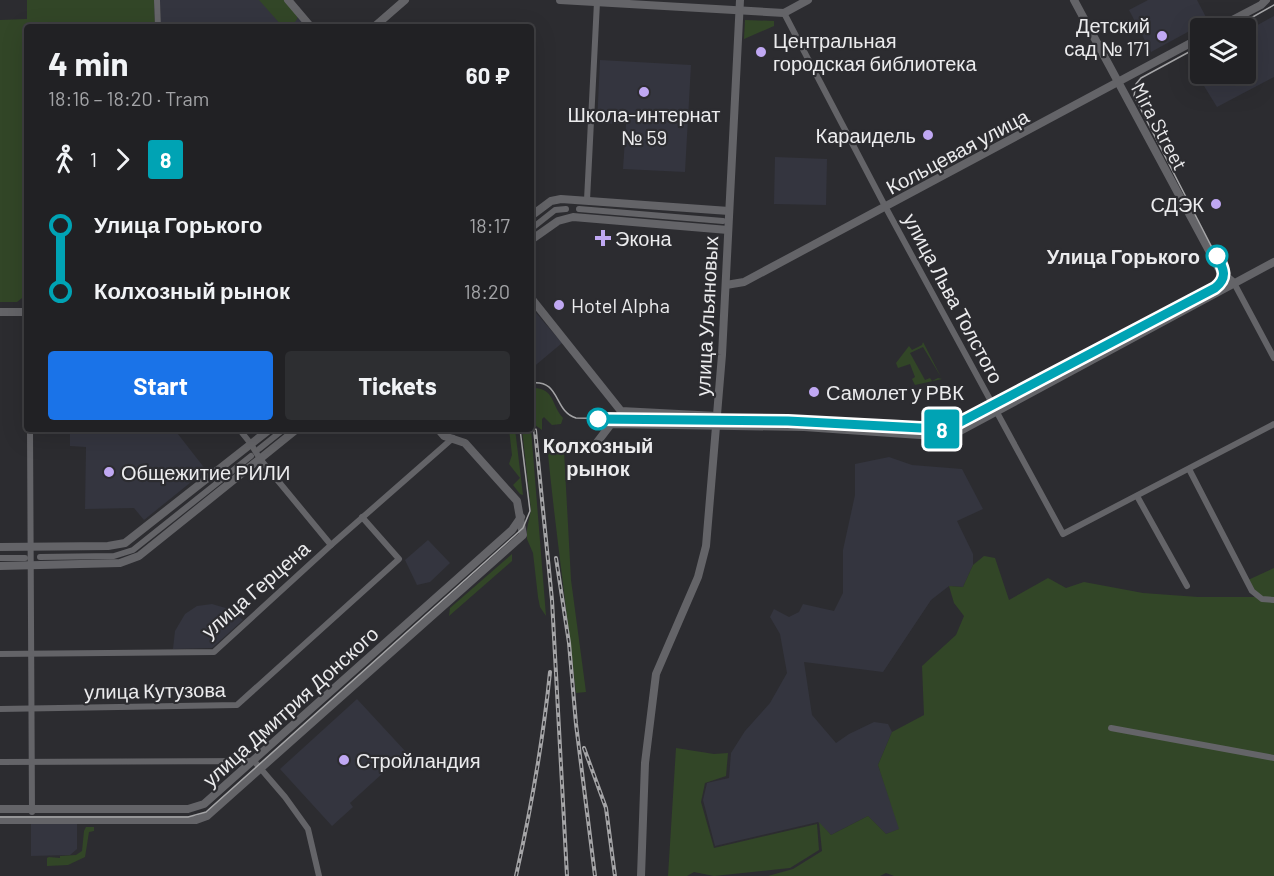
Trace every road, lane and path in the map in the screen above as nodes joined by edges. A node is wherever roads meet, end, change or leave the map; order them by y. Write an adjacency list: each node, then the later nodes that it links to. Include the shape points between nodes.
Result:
1 (157, 0): 13 (street)
2 (288, 0): 14 (street)
3 (405, 0): 15 (street)
4 (560, 0): 9 (street)
5 (740, 0): 10 (street, улица Ульяновых)
6 (808, 0): 11 (street)
7 (1074, 0): 17 (street, Mira Street)
8 (1266, 0): 12 (street)
9 (597, 2): 10 (street); 19 (street)
10 (740, 11): 11 (street); 23 (street, улица Ульяновых)
11 (784, 13): 20 (street, улица Льва Толстого)
12 (1236, 18)
13 (158, 24)
14 (308, 24)
15 (377, 24)
16 (1190, 43): 17 (street, Кольцевая улица)
17 (1118, 82): 20 (street, Кольцевая улица); 31 (street, Mira Street, via 1220,271)
18 (573, 200): 19 (street); 24 (street, via 551,201); 25 (street)
19 (587, 200): 23 (street)
20 (886, 208): 32 (street, Кольцевая улица, via 744,282); 37 (street, улица Льва Толстого)
21 (566, 209): 27 (street, via 555,210)
22 (579, 209): 26 (street)
23 (729, 211): 28 (street, улица Ульяновых)
24 (534, 214)
25 (573, 217): 28 (street); 29 (street, via 558,221)
26 (723, 221)
27 (534, 227)
28 (728, 230): 32 (street, улица Ульяновых)
29 (534, 238)
30 (1274, 262): 31 (street)
31 (1234, 283): 36 (street, Mira Street); 37 (street)
32 (726, 285): 38 (street, улица Ульяновых)
33 (534, 302): 38 (street, via 621,411)
34 (0, 312): 35 (street)
35 (24, 312)
36 (1274, 358)
37 (997, 412): 40 (street, via 949,437 804,427); 52 (street, улица Льва Толстого, via 1063,534)
38 (717, 416): 40 (street, улица Ульяновых)
39 (1274, 424): 51 (street)
40 (716, 426): 48 (street, via 611,424); 80 (street, улица Ульяновых, via 706,546 698,577 656,674 645,763)
41 (30, 432): 57 (street)
42 (242, 432): 49 (street)
43 (268, 432): 49 (street)
44 (279, 432): 49 (street)
45 (292, 432): 50 (street)
46 (441, 432): 47 (street)
47 (453, 438): 53 (street, улица Герцена); 54 (street, via 465,443 517,501)
48 (595, 445)
49 (255, 447): 50 (street); 57 (street, via 125,543)
50 (255, 457): 55 (street); 58 (street, via 133,550 114,556); 62 (street, via 139,556 120,563)
51 (1189, 469): 52 (street); 64 (street, via 1252,591)
52 (1137, 496): 63 (street)
53 (362, 517): 55 (street, улица Герцена); 68 (street, улица Кутузова, via 399,559 237,705)
54 (521, 517): 71 (street, улица Дмитрия Донского, via 512,530); 74 (street, улица Дмитрия Донского, via 523,535)
55 (331, 545): 66 (street, улица Герцена, via 214,652)
56 (0, 547): 57 (street)
57 (32, 547): 62 (street)
58 (40, 557)
59 (0, 558): 60 (street)
60 (25, 558)
61 (0, 566): 62 (street)
62 (32, 566): 66 (street)
63 (1186, 586)
64 (1274, 600)
65 (0, 654): 66 (street, улица Герцена)
66 (33, 654): 68 (street)
67 (0, 709): 68 (street, улица Кутузова)
68 (33, 709): 73 (street)
69 (1111, 728): 70 (street)
70 (1274, 758)
71 (254, 761): 73 (street); 74 (street); 76 (street, улица Дмитрия Донского, via 204,804 188,809)
72 (0, 762): 73 (street)
73 (32, 762): 76 (street)
74 (262, 769): 78 (street, улица Дмитрия Донского, via 207,816 196,820); 79 (street, via 308,829)
75 (0, 809): 76 (street, улица Дмитрия Донского)
76 (32, 809): 78 (street)
77 (0, 820): 78 (street, улица Дмитрия Донского)
78 (32, 820)
79 (319, 876)
80 (641, 876)

